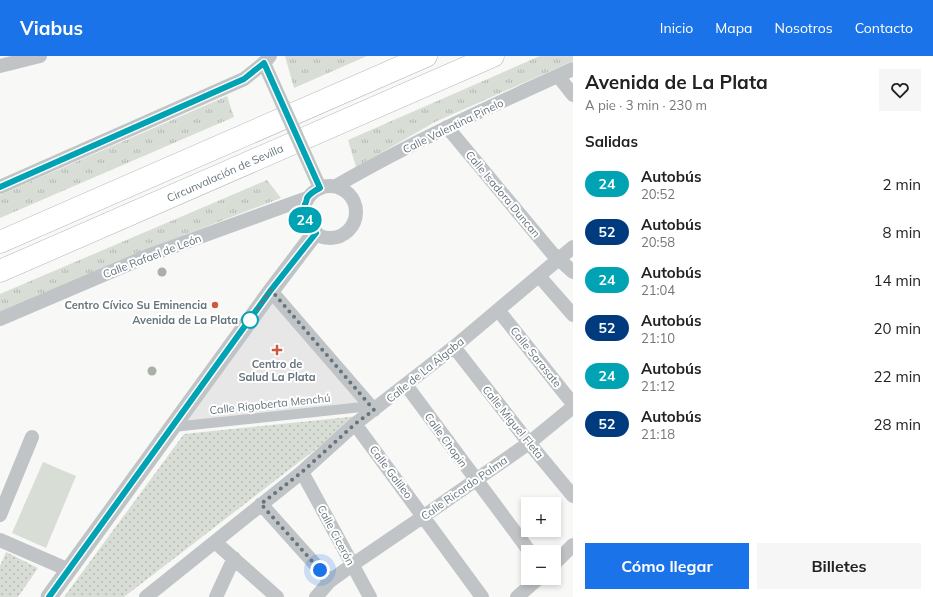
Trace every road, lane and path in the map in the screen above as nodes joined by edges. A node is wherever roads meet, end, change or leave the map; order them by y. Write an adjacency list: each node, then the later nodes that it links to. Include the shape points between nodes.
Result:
1 (40, 56): 5 (street)
2 (426, 56): 15 (highway)
3 (494, 56): 18 (highway, Circunvalación de Sevilla)
4 (266, 58): 11 (street, via 244,79); 12 (street, bridge)
5 (0, 66)
6 (573, 69): 7 (street, Calle Valentina Pinelo)
7 (558, 76): 8 (street); 9 (street, Calle Valentina Pinelo)
8 (573, 95)
9 (447, 127): 10 (street, Calle Valentina Pinelo); 17 (street, Calle Isadora Duncan)
10 (336, 186): 12 (street); 14 (street, via 350,195 354,202 356,210 352,226 339,236 331,238)
11 (0, 187)
12 (320, 188): 13 (street)
13 (307, 198): 14 (street, via 305,219); 24 (street, Calle Rafael de León, via 150,255)
14 (316, 233): 21 (street)
15 (0, 242)
16 (573, 247): 17 (street, Calle de La Algaba)
17 (559, 259): 19 (street, Calle Isadora Duncan); 20 (street, Calle de La Algaba)
18 (0, 271)
19 (573, 272)
20 (539, 276): 22 (street, Calle de La Algaba); 23 (street)
21 (271, 290): 29 (street); 31 (street)
22 (498, 310): 25 (street, Calle de La Algaba); 27 (street, Calle Sarasate)
23 (573, 315)
24 (0, 319)
25 (454, 347): 26 (street, Calle de La Algaba); 33 (street, Calle Miguel Fleta)
26 (406, 385): 29 (street, Calle de La Algaba); 35 (street, Calle Chopin)
27 (573, 404)
28 (573, 407): 33 (street, Calle Ricardo Palma)
29 (372, 408): 30 (street, Calle de La Algaba); 31 (street, Calle Rigoberta Menchú)
30 (355, 424): 34 (street, Calle de La Algaba); 39 (street, Calle Galileo)
31 (173, 427): 47 (street)
32 (32, 437): 38 (street)
33 (529, 443): 35 (street, Calle Ricardo Palma); 36 (street, Calle Miguel Fleta)
34 (302, 472): 37 (street, Calle de La Algaba); 46 (street, Calle Cicerón)
35 (476, 480): 39 (street, Calle Ricardo Palma); 42 (street, Calle Chopin)
36 (573, 496)
37 (261, 504): 41 (street, Calle de La Algaba); 48 (street)
38 (0, 515)
39 (424, 516): 46 (street, Calle Ricardo Palma); 56 (street, Calle Galileo)
40 (0, 540): 47 (street)
41 (215, 542): 45 (street); 51 (street, Calle de La Algaba)
42 (525, 545)
43 (573, 545): 44 (street)
44 (561, 557)
45 (234, 558): 52 (street); 53 (street)
46 (352, 564): 48 (street, Calle Ricardo Palma); 55 (street, Calle Cicerón)
47 (69, 570): 50 (street)
48 (330, 581): 54 (street, Calle Ricardo Palma)
49 (531, 585): 57 (street)
50 (49, 597)
51 (148, 597)
52 (216, 597)
53 (277, 597)
54 (316, 597)
55 (370, 597)
56 (482, 597)
57 (517, 597)

